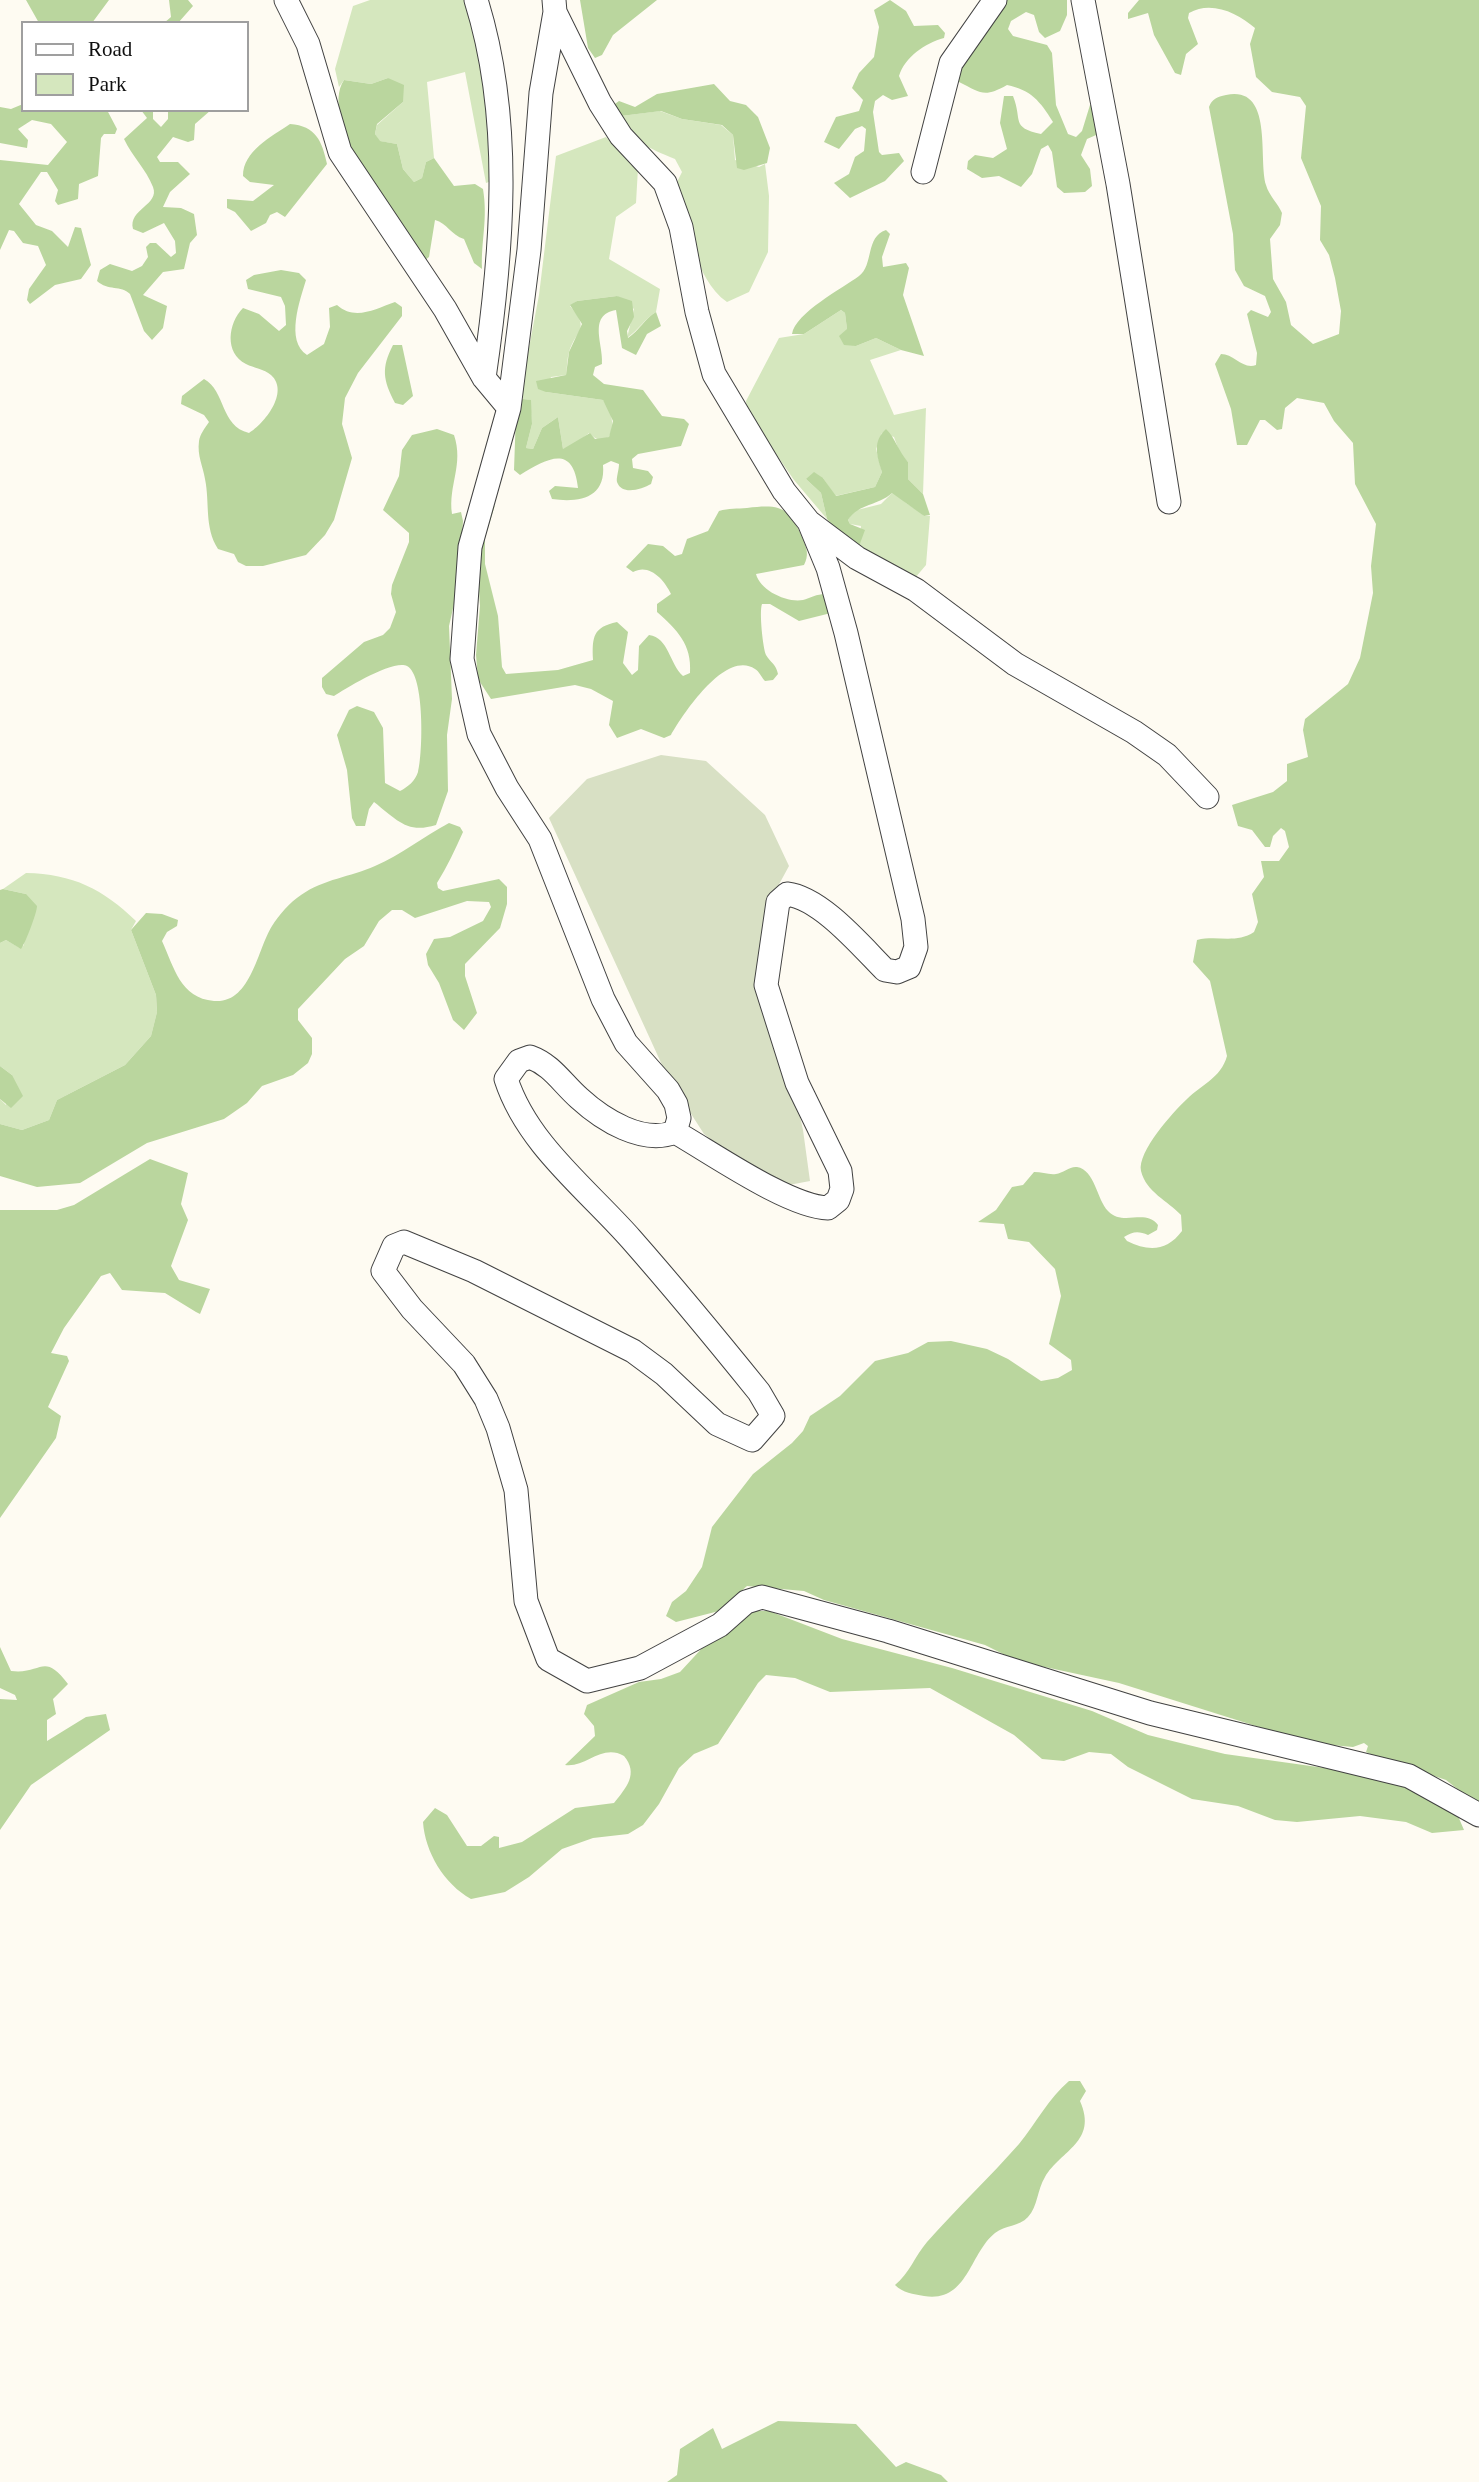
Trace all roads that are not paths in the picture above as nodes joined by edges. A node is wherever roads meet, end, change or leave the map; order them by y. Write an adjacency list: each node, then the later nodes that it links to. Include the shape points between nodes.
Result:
1 (286, 0): 7 (street, via 309,44 340,152 445,309)
2 (476, 0): 7 (street, via 488,36 503,186)
3 (995, 0): 6 (street, via 951,63)
4 (1083, 0): 9 (street)
5 (555, 6): 8 (street, via 541,93 529,250); 10 (street, via 600,103 621,136 665,183 681,227 713,374 784,491)
6 (923, 172)
7 (484, 378): 8 (street)
8 (509, 408): 12 (street, via 470,547 461,659 479,734 540,839 603,999 626,1043 676,1104)
9 (1169, 502)
10 (809, 522): 11 (street, via 857,558 916,590 1015,664 1134,732 1167,755); 12 (street, via 846,633 916,947 909,967 886,970 802,895 787,894 778,902 766,985 797,1083 840,1171 842,1189 828,1208 811,1208 779,1193)
11 (1207, 797)
12 (675, 1132): 13 (street, via 655,1138 631,1131 599,1113 543,1062 530,1057 519,1061 506,1079 513,1102 535,1134 630,1238 759,1392 773,1416 752,1440 717,1424 633,1351 474,1271 404,1242 394,1246 383,1271 464,1364 498,1428 516,1490 526,1601 548,1659 587,1682 640,1668 720,1625 746,1602 762,1597 888,1631 1150,1713 1409,1776)
13 (1479, 1815)

